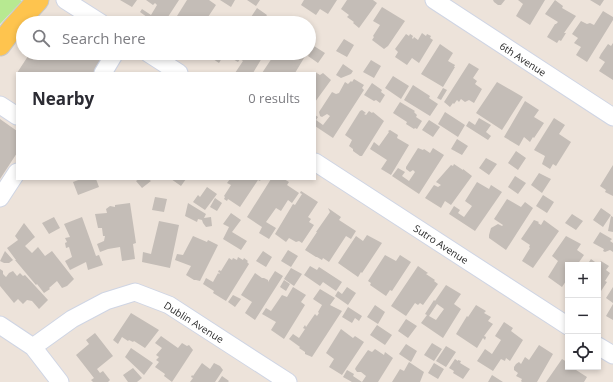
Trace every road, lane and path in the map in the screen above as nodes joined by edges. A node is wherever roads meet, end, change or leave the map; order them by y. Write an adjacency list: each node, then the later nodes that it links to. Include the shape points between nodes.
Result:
1 (38, 0): 4 (main road)
2 (65, 0): 5 (street)
3 (434, 0): 14 (street, 6th Avenue)
4 (24, 16)
5 (90, 16)
6 (16, 25): 7 (main road)
7 (0, 45)
8 (111, 60): 10 (street)
9 (159, 60): 11 (street)
10 (104, 72)
11 (177, 72)
12 (0, 106): 13 (street)
13 (16, 115)
14 (613, 117)
15 (316, 163): 18 (street, Sutro Avenue)
16 (16, 174): 17 (street)
17 (0, 198)
18 (565, 324)
19 (0, 325): 20 (street)
20 (33, 347): 23 (street); 24 (street, Dublin Avenue, via 72,319 106,301 135,292 169,305)
21 (601, 348): 22 (street)
22 (613, 355)
23 (60, 382)
24 (288, 382)

